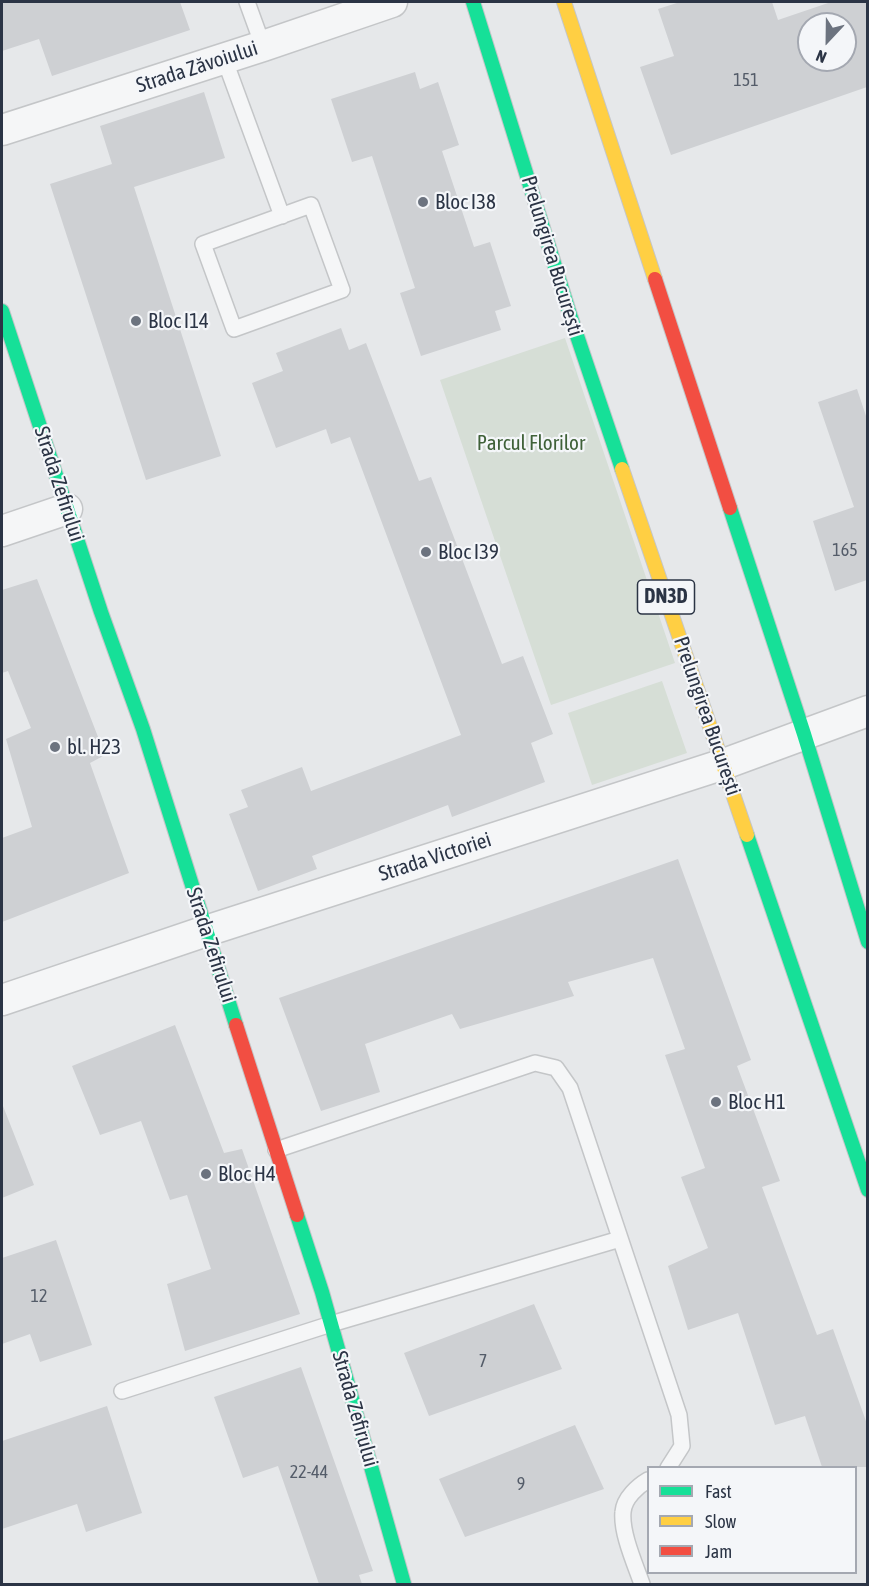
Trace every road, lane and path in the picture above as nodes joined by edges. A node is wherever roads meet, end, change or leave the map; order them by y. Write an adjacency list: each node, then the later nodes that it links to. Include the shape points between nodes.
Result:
1 (247, 2): 5 (lane)
2 (392, 2): 5 (street, Strada Zăvoiului)
3 (473, 2): 14 (main road, Prelungirea București / DN3D, via 571,318)
4 (564, 2): 13 (main road)
5 (263, 46): 6 (street, Strada Zăvoiului)
6 (224, 58): 7 (street, Strada Zăvoiului); 8 (lane)
7 (2, 130)
8 (282, 216): 8 (lane, via 311,205 342,290 234,329 203,244)
9 (2, 311): 10 (main road, Strada Zefirului)
10 (67, 509): 11 (street); 15 (main road, Strada Zefirului, via 143,729)
11 (2, 531)
12 (867, 711): 13 (street, Strada Victoriei)
13 (804, 734): 14 (street, Strada Victoriei); 16 (main road)
14 (724, 764): 15 (street, Strada Victoriei); 19 (main road, Prelungirea București / DN3D)
15 (206, 931): 17 (street, Strada Victoriei); 18 (main road, Strada Zefirului)
16 (867, 942)
17 (2, 1000)
18 (276, 1150): 20 (lane, via 535,1063 556,1068 570,1089); 21 (main road, Strada Zefirului)
19 (867, 1190)
20 (620, 1239): 21 (lane); 23 (lane, via 679,1415 682,1446)
21 (331, 1324): 22 (lane); 25 (main road, Strada Zefirului)
22 (122, 1391)
23 (669, 1466)
24 (647, 1480): 26 (lane, via 636,1486 622,1510 626,1539)
25 (404, 1584)
26 (642, 1584)

